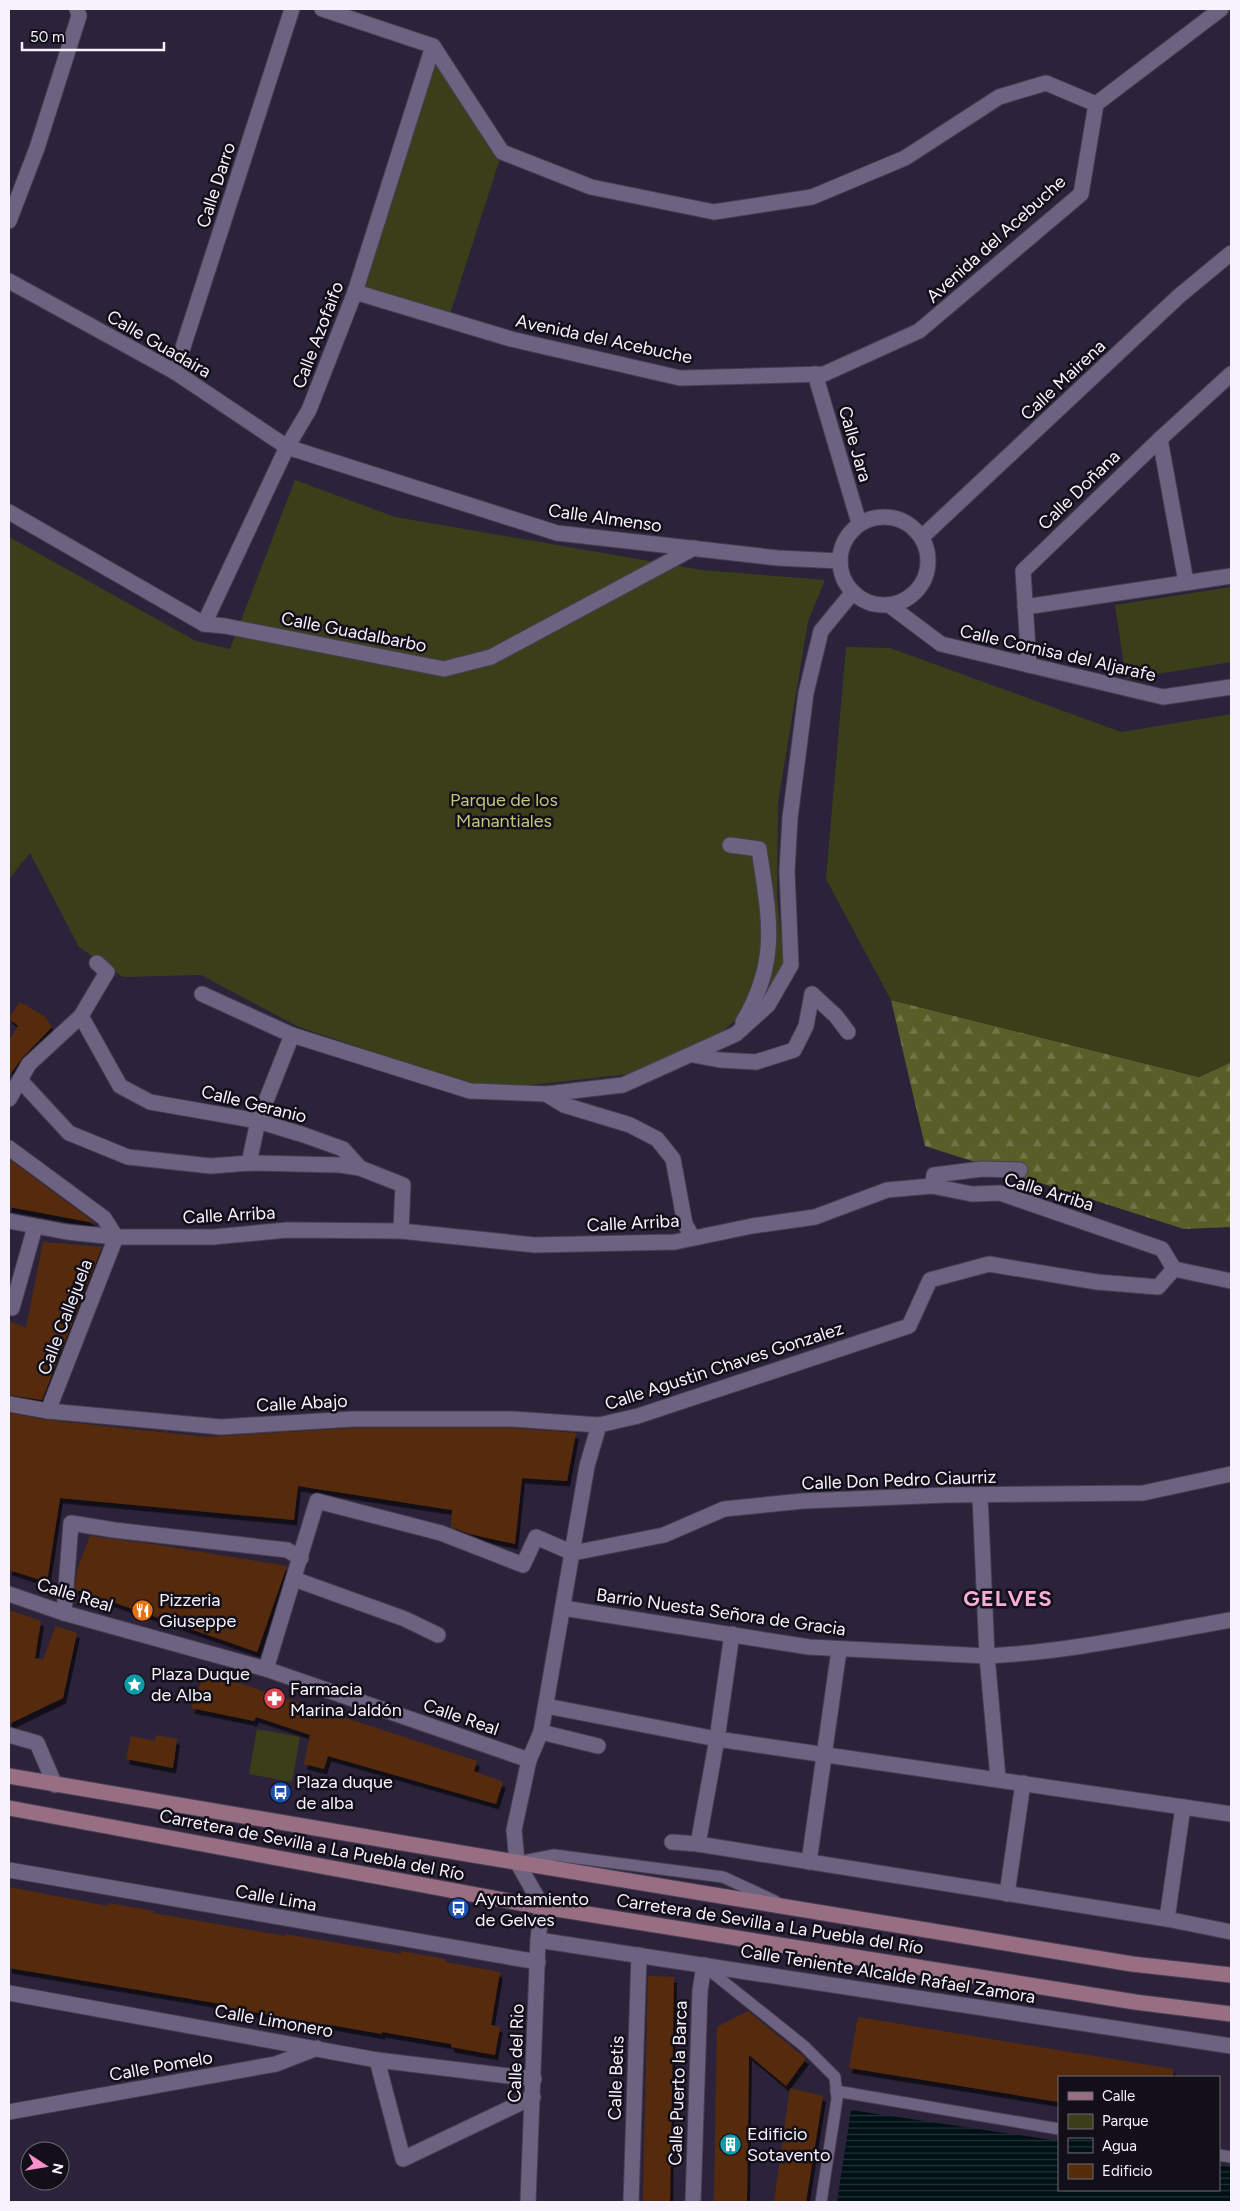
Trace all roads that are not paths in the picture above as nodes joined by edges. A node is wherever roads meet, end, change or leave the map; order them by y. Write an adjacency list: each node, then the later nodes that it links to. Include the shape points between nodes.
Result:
1 (77, 9): 7 (street, via 79,16 37,148)
2 (292, 9): 11 (street, Calle Darro)
3 (322, 9): 5 (street)
4 (1221, 9): 6 (street)
5 (433, 46): 6 (street, via 502,152 591,187 714,212 812,197 905,158 1000,97 1046,83); 10 (street, Calle Azofaifo)
6 (1096, 104): 12 (street, Avenida del Acebuche, via 1081,194 920,331 824,374)
7 (9, 222)
8 (1231, 253): 18 (street, Calle Mairena, via 1179,296)
9 (9, 281): 11 (street, Calle Guadaira)
10 (355, 292): 12 (street, Avenida del Acebuche, via 511,339 680,378); 15 (street, Calle Azofaifo, via 308,410)
11 (175, 372): 15 (street, Calle Guadaira)
12 (815, 374): 17 (street, Calle Jara)
13 (1231, 374): 14 (street, Calle Doñana)
14 (1160, 439): 22 (street); 25 (street, Calle Doñana, via 1023,571)
15 (287, 447): 19 (street, Calle Almenso, via 557,533); 26 (street, Calle Azofaifo)
16 (9, 512): 26 (street, Calle Guadalbarbo)
17 (859, 523): 18 (street, via 872,517 901,519); 20 (street, via 842,546)
18 (922, 537): 24 (street, via 928,551 929,566 925,580 904,601)
19 (694, 548): 20 (street, Calle Almenso, via 778,558); 26 (street, Calle Guadalbarbo, via 491,657 444,669)
20 (840, 561): 23 (street, via 842,576)
21 (1231, 576): 22 (street)
22 (1186, 582): 25 (street)
23 (853, 592): 24 (street, via 860,599 874,604); 34 (street, via 821,631 806,693 790,818 787,871 792,966 768,1005)
24 (890, 605): 27 (street, Calle Cornisa del Aljarafe, via 942,644)
25 (1025, 606): 27 (street, Calle Doñana)
26 (204, 624)
27 (1029, 665): 28 (street, Calle Cornisa del Aljarafe, via 1163,697)
28 (1231, 687)
29 (730, 845): 34 (street, via 759,850 770,936 766,973 752,1008)
30 (102, 967): 32 (street)
31 (202, 994): 35 (street)
32 (82, 1016): 37 (street, via 29,1064); 40 (street, Calle Geranio, via 120,1086 150,1102)
33 (848, 1032): 36 (street, via 812,994 806,1026 794,1050 756,1062)
34 (736, 1034): 36 (street)
35 (292, 1035): 38 (street, via 470,1092); 40 (street)
36 (693, 1055): 38 (street, via 623,1084)
37 (20, 1080): 39 (street); 42 (street, via 69,1133 128,1157 210,1166)
38 (546, 1094): 50 (street, via 564,1105 630,1125 657,1139 674,1159 685,1224)
39 (9, 1099)
40 (258, 1121): 42 (street); 43 (street, Calle Geranio, via 344,1149)
41 (9, 1148): 49 (street, via 104,1218)
42 (249, 1164): 43 (street)
43 (360, 1168): 48 (street, Calle Geranio, via 403,1185)
44 (1020, 1170): 45 (street, via 982,1169 934,1175)
45 (932, 1186): 50 (street, Calle Arriba, via 887,1190 815,1217); 51 (street, Calle Arriba, via 972,1194 1000,1193 1162,1249)
46 (9, 1221): 47 (street, Calle Arriba)
47 (35, 1227): 49 (street, Calle Arriba); 53 (street, via 12,1308)
48 (401, 1231): 49 (street, Calle Arriba, via 287,1230 213,1237); 50 (street, Calle Arriba, via 535,1245 675,1242)
49 (116, 1237): 55 (street, Calle Callejuela)
50 (693, 1238)
51 (1174, 1269): 52 (street); 56 (street, Calle Agustin Chaves Gonzalez, via 1158,1286 1097,1282 989,1264 973,1268 930,1280 909,1326 638,1416)
52 (1231, 1281)
53 (9, 1307)
54 (9, 1404): 55 (street, Calle Abajo)
55 (48, 1411): 56 (street, Calle Abajo, via 221,1427 353,1419 513,1420)
56 (599, 1425): 59 (street, Calle Agustin Chaves Gonzalez, via 587,1466)
57 (1231, 1474): 58 (street, Calle Don Pedro Ciaurriz, via 1143,1493)
58 (980, 1495): 59 (street, Calle Don Pedro Ciaurriz, via 803,1501 724,1509 664,1535); 69 (street)
59 (573, 1552): 60 (street, via 536,1537 523,1565 441,1533 317,1502); 63 (street, Calle Agustin Chaves Gonzalez)
60 (301, 1558): 61 (street); 64 (street, via 287,1550 71,1523)
61 (294, 1579): 67 (street, via 405,1619); 70 (street)
62 (9, 1594): 64 (street, Calle Real)
63 (563, 1608): 66 (street, Barrio Nuesta Señora de Gracia); 71 (street, Calle Agustin Chaves Gonzalez)
64 (64, 1613): 70 (street, Calle Real)
65 (1231, 1620): 69 (street, Barrio Nuesta Señora de Gracia, via 1111,1641)
66 (732, 1634): 68 (street, Barrio Nuesta Señora de Gracia); 74 (street)
67 (438, 1635)
68 (839, 1650): 69 (street, Barrio Nuesta Señora de Gracia); 76 (street)
69 (987, 1656): 79 (street)
70 (266, 1670): 77 (street, Calle Real)
71 (546, 1706): 72 (street, Calle Agustin Chaves Gonzalez); 74 (street)
72 (541, 1732): 75 (street); 77 (street, Calle Agustin Chaves Gonzalez)
73 (9, 1735): 80 (street, via 37,1744)
74 (717, 1739): 76 (street); 86 (street)
75 (598, 1746)
76 (824, 1754): 79 (street); 88 (street)
77 (530, 1760): 87 (street, Calle Agustin Chaves Gonzalez, via 514,1830)
78 (9, 1776): 80 (main road, Carretera de Sevilla a La Puebla del Río)
79 (998, 1778): 81 (street)
80 (55, 1784): 87 (main road, Carretera de Sevilla a La Puebla del Río)
81 (1023, 1784): 82 (street); 90 (street)
82 (1183, 1807): 84 (street); 92 (street)
83 (9, 1808): 91 (main road, Carretera de Sevilla a La Puebla del Río)
84 (1231, 1814)
85 (672, 1842): 86 (street)
86 (698, 1844): 88 (street)
87 (517, 1862): 91 (street); 98 (main road, Carretera de Sevilla a La Puebla del Río, via 1132,1964)
88 (808, 1862): 90 (street)
89 (9, 1870): 96 (street, Calle Lima)
90 (1007, 1894): 92 (street)
91 (542, 1906): 94 (street, Calle del Rio); 100 (main road, Carretera de Sevilla a La Puebla del Río, via 1125,2001)
92 (1167, 1919): 93 (street)
93 (1231, 1932)
94 (538, 1940): 95 (street, Calle Teniente Alcalde Rafael Zamora); 96 (street, Calle del Rio)
95 (639, 1955): 97 (street, Calle Teniente Alcalde Rafael Zamora); 110 (street, Calle Betis)
96 (538, 1962): 104 (street, Calle del Rio)
97 (704, 1965): 101 (street, Calle Teniente Alcalde Rafael Zamora); 105 (lane, via 804,2046 835,2077); 111 (street, Calle Puerto la Barca, via 700,1990)
98 (1231, 1975)
99 (9, 1993): 102 (street, Calle Limonero)
100 (1231, 2014)
101 (1231, 2046)
102 (318, 2048): 103 (street, Calle Limonero); 107 (street, Calle Pomelo, via 276,2064)
103 (377, 2060): 104 (street, Calle Limonero); 106 (street, via 403,2159)
104 (534, 2079): 106 (street, Calle del Rio)
105 (836, 2092): 108 (lane); 112 (lane)
106 (534, 2097): 109 (street, Calle del Rio)
107 (9, 2112)
108 (1058, 2129)
109 (528, 2202)
110 (631, 2202)
111 (693, 2202)
112 (821, 2202)

